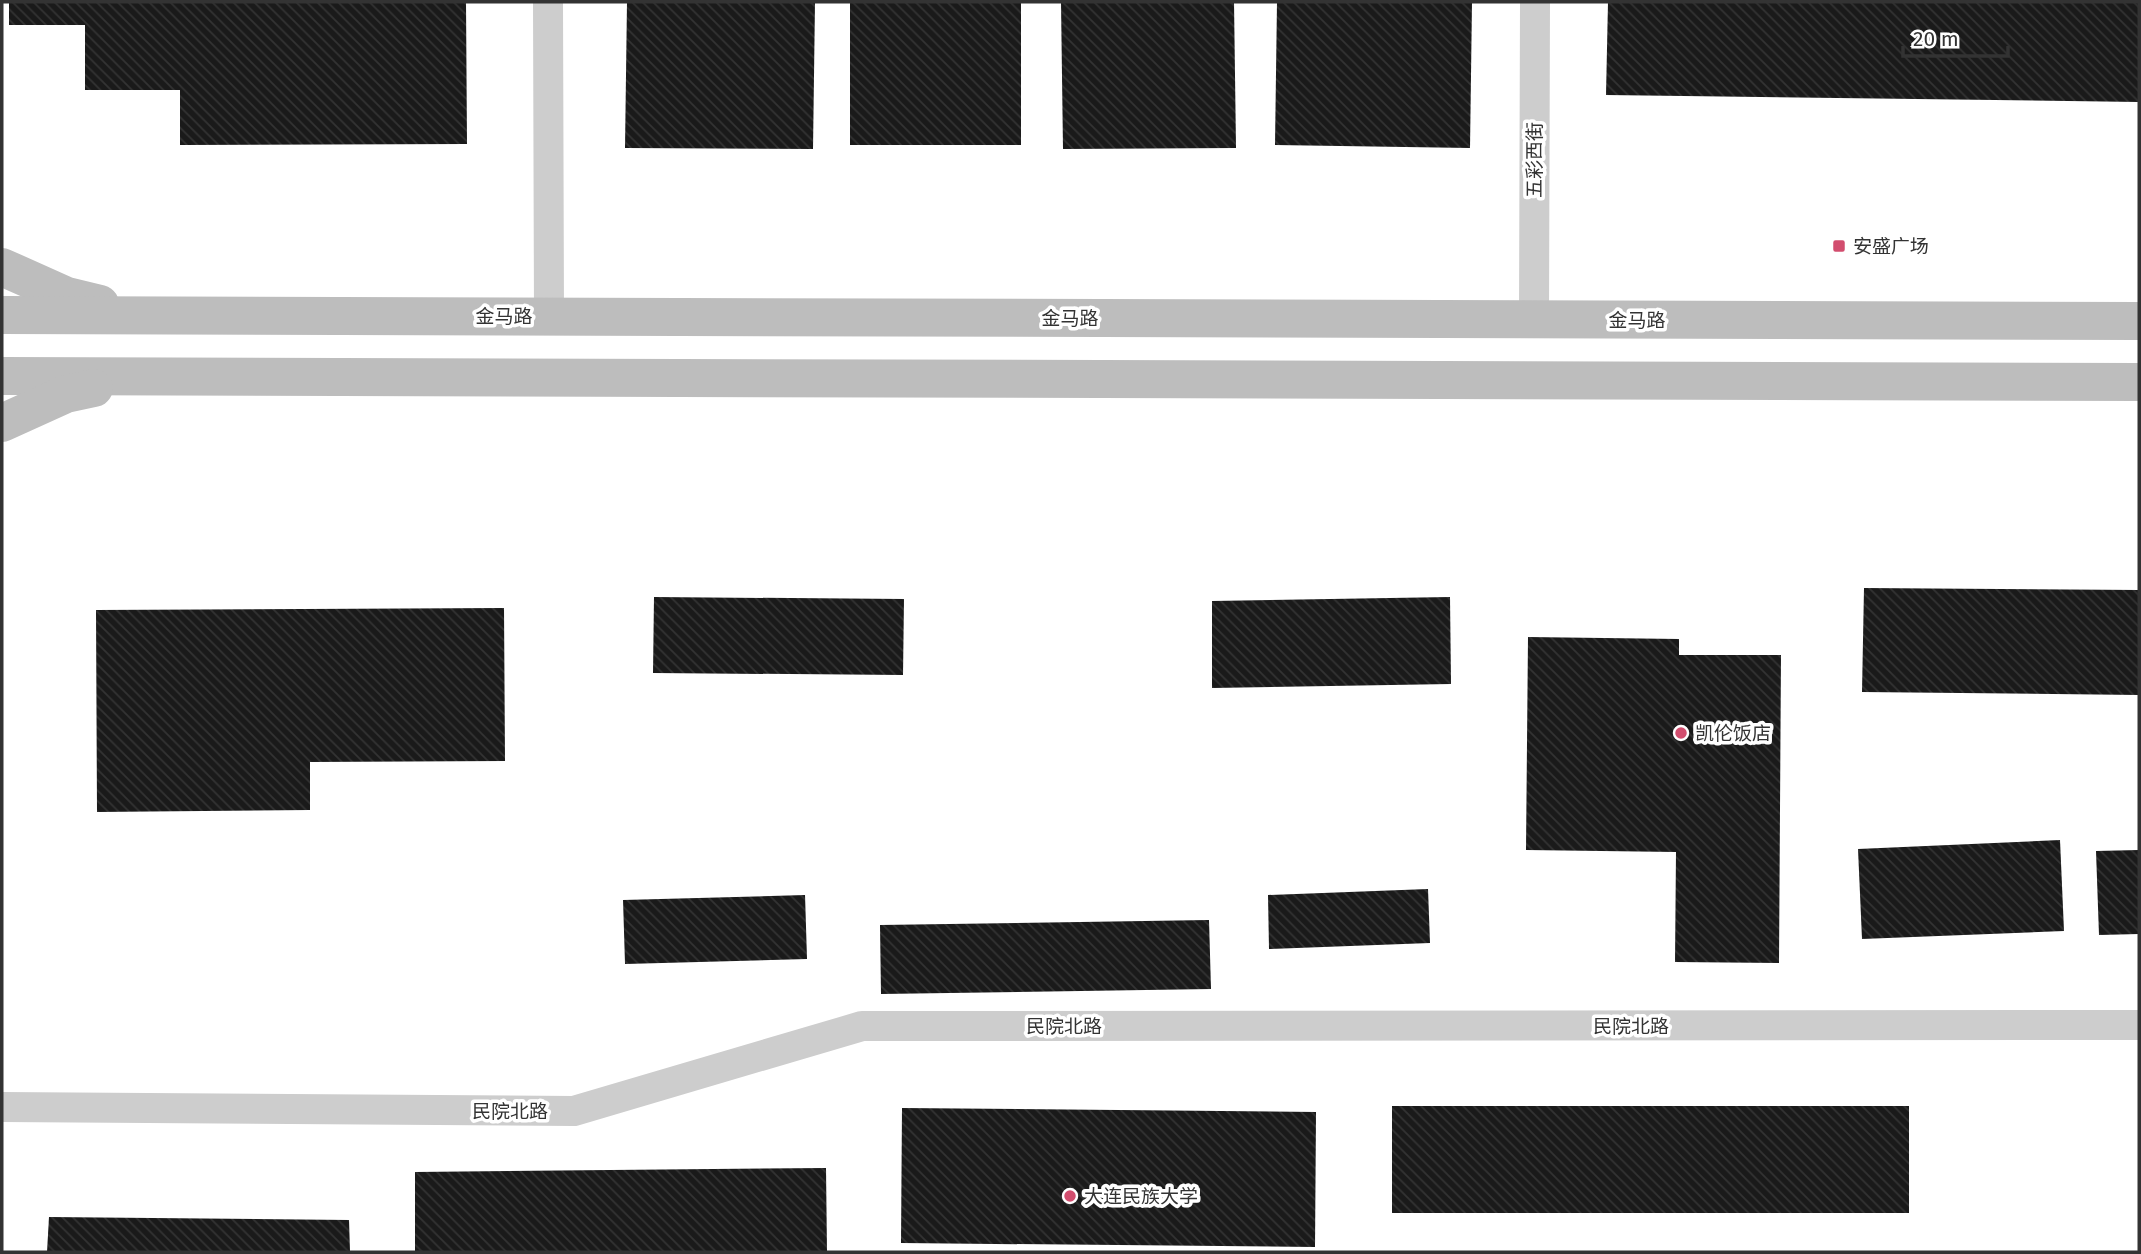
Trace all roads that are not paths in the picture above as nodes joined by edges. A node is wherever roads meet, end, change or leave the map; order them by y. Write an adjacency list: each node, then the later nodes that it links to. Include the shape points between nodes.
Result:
1 (548, 2): 6 (street)
2 (1535, 2): 7 (street, 五彩西街)
3 (2, 267): 5 (main road, via 67,296)
4 (2, 315): 5 (main road, 金马路)
5 (150, 315): 6 (main road, 金马路)
6 (549, 316): 7 (main road, 金马路)
7 (1534, 319): 8 (main road, 金马路)
8 (2139, 321)
9 (2, 376): 10 (main road)
10 (154, 376): 11 (main road); 12 (main road, via 66,394)
11 (2139, 382)
12 (2, 423)
13 (2139, 1025): 14 (street, 民院北路, via 862,1026 574,1111)
14 (2, 1107)

